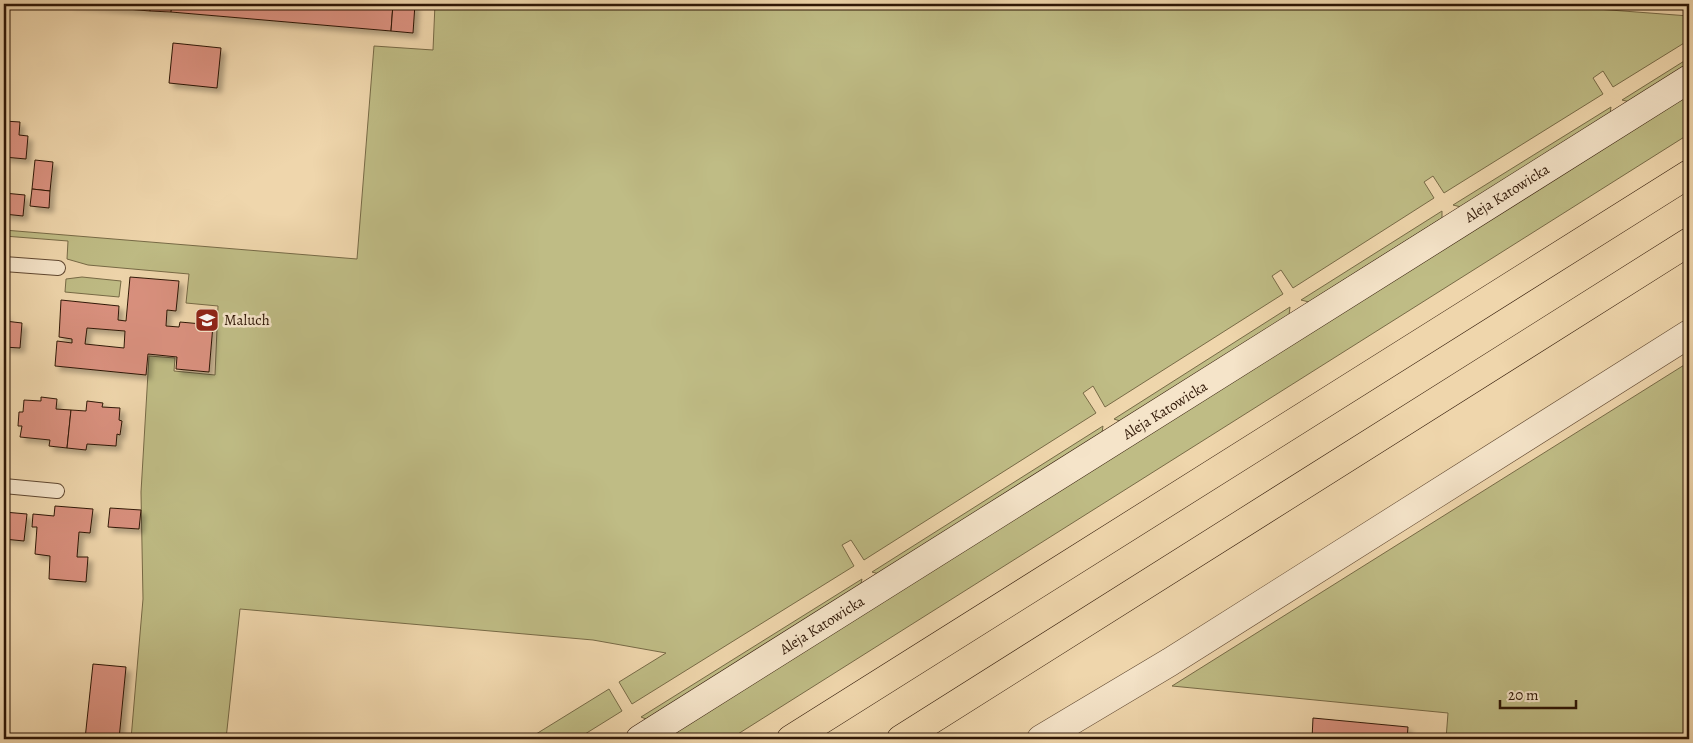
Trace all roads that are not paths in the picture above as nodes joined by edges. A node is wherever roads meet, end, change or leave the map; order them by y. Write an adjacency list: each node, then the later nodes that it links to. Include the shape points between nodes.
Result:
1 (1689, 80): 9 (street, Aleja Katowicka)
2 (1689, 174): 10 (highway)
3 (1689, 242): 11 (highway)
4 (4, 264): 5 (lane)
5 (58, 268)
6 (1689, 334): 12 (street, via 1170,662)
7 (4, 486): 8 (lane)
8 (56, 491)
9 (640, 739)
10 (791, 739)
11 (902, 739)
12 (1041, 739)

